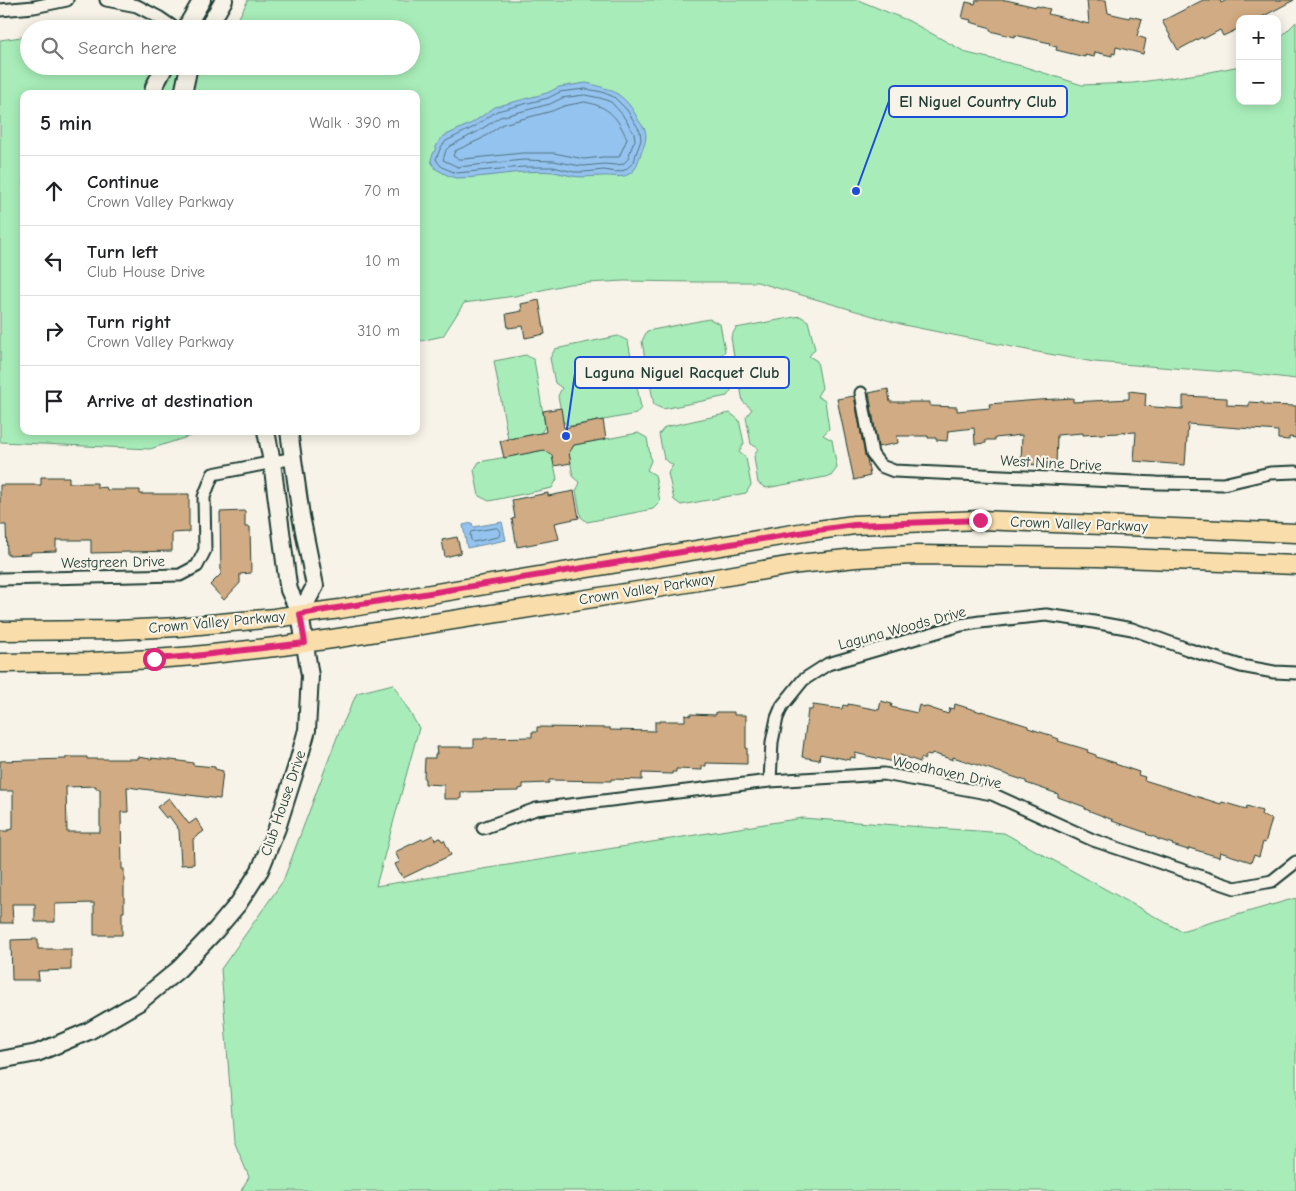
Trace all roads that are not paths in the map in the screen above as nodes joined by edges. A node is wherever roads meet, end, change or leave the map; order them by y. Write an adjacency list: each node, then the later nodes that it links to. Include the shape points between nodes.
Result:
1 (67, 0): 5 (street)
2 (106, 0): 6 (street, via 137,6)
3 (202, 0): 7 (street)
4 (224, 0): 8 (street)
5 (0, 10)
6 (163, 20)
7 (190, 20)
8 (212, 20)
9 (160, 75): 11 (street)
10 (187, 75): 12 (street)
11 (154, 90)
12 (184, 90)
13 (861, 393): 18 (street, West Nine Drive, via 872,454 881,466 894,471 1223,484 1270,473)
14 (267, 435): 17 (street, Club House Drive)
15 (290, 435): 16 (street)
16 (294, 458): 17 (street, Westgreen Drive); 22 (street, via 315,586)
17 (272, 462): 21 (street, Westgreen Drive, via 213,474 204,497 205,550 197,566 180,575); 22 (street, Club House Drive, via 288,585)
18 (1296, 472)
19 (1296, 533): 22 (main road, Crown Valley Parkway, via 980,520 854,525)
20 (1296, 565): 24 (main road, Crown Valley Parkway, via 1097,557 913,555 856,558 799,564)
21 (0, 579)
22 (300, 614): 23 (main road, Crown Valley Parkway, via 238,622 118,630); 24 (street, Club House Drive)
23 (0, 631)
24 (305, 643): 25 (main road, Crown Valley Parkway, via 170,658); 30 (street, Club House Drive, via 310,676 307,730 277,828 260,870 238,904 179,969 139,1002 89,1031 45,1050)
25 (0, 662)
26 (1296, 673): 27 (street, Laguna Woods Drive, via 1242,666 1132,629 1046,615 961,625 828,664 803,680 782,706 777,718)
27 (770, 781): 28 (street, Woodhaven Drive, via 536,809); 29 (street, Woodhaven Drive, via 884,774 992,794 1093,840 1235,888 1272,881)
28 (483, 828)
29 (1296, 862)
30 (0, 1060)

